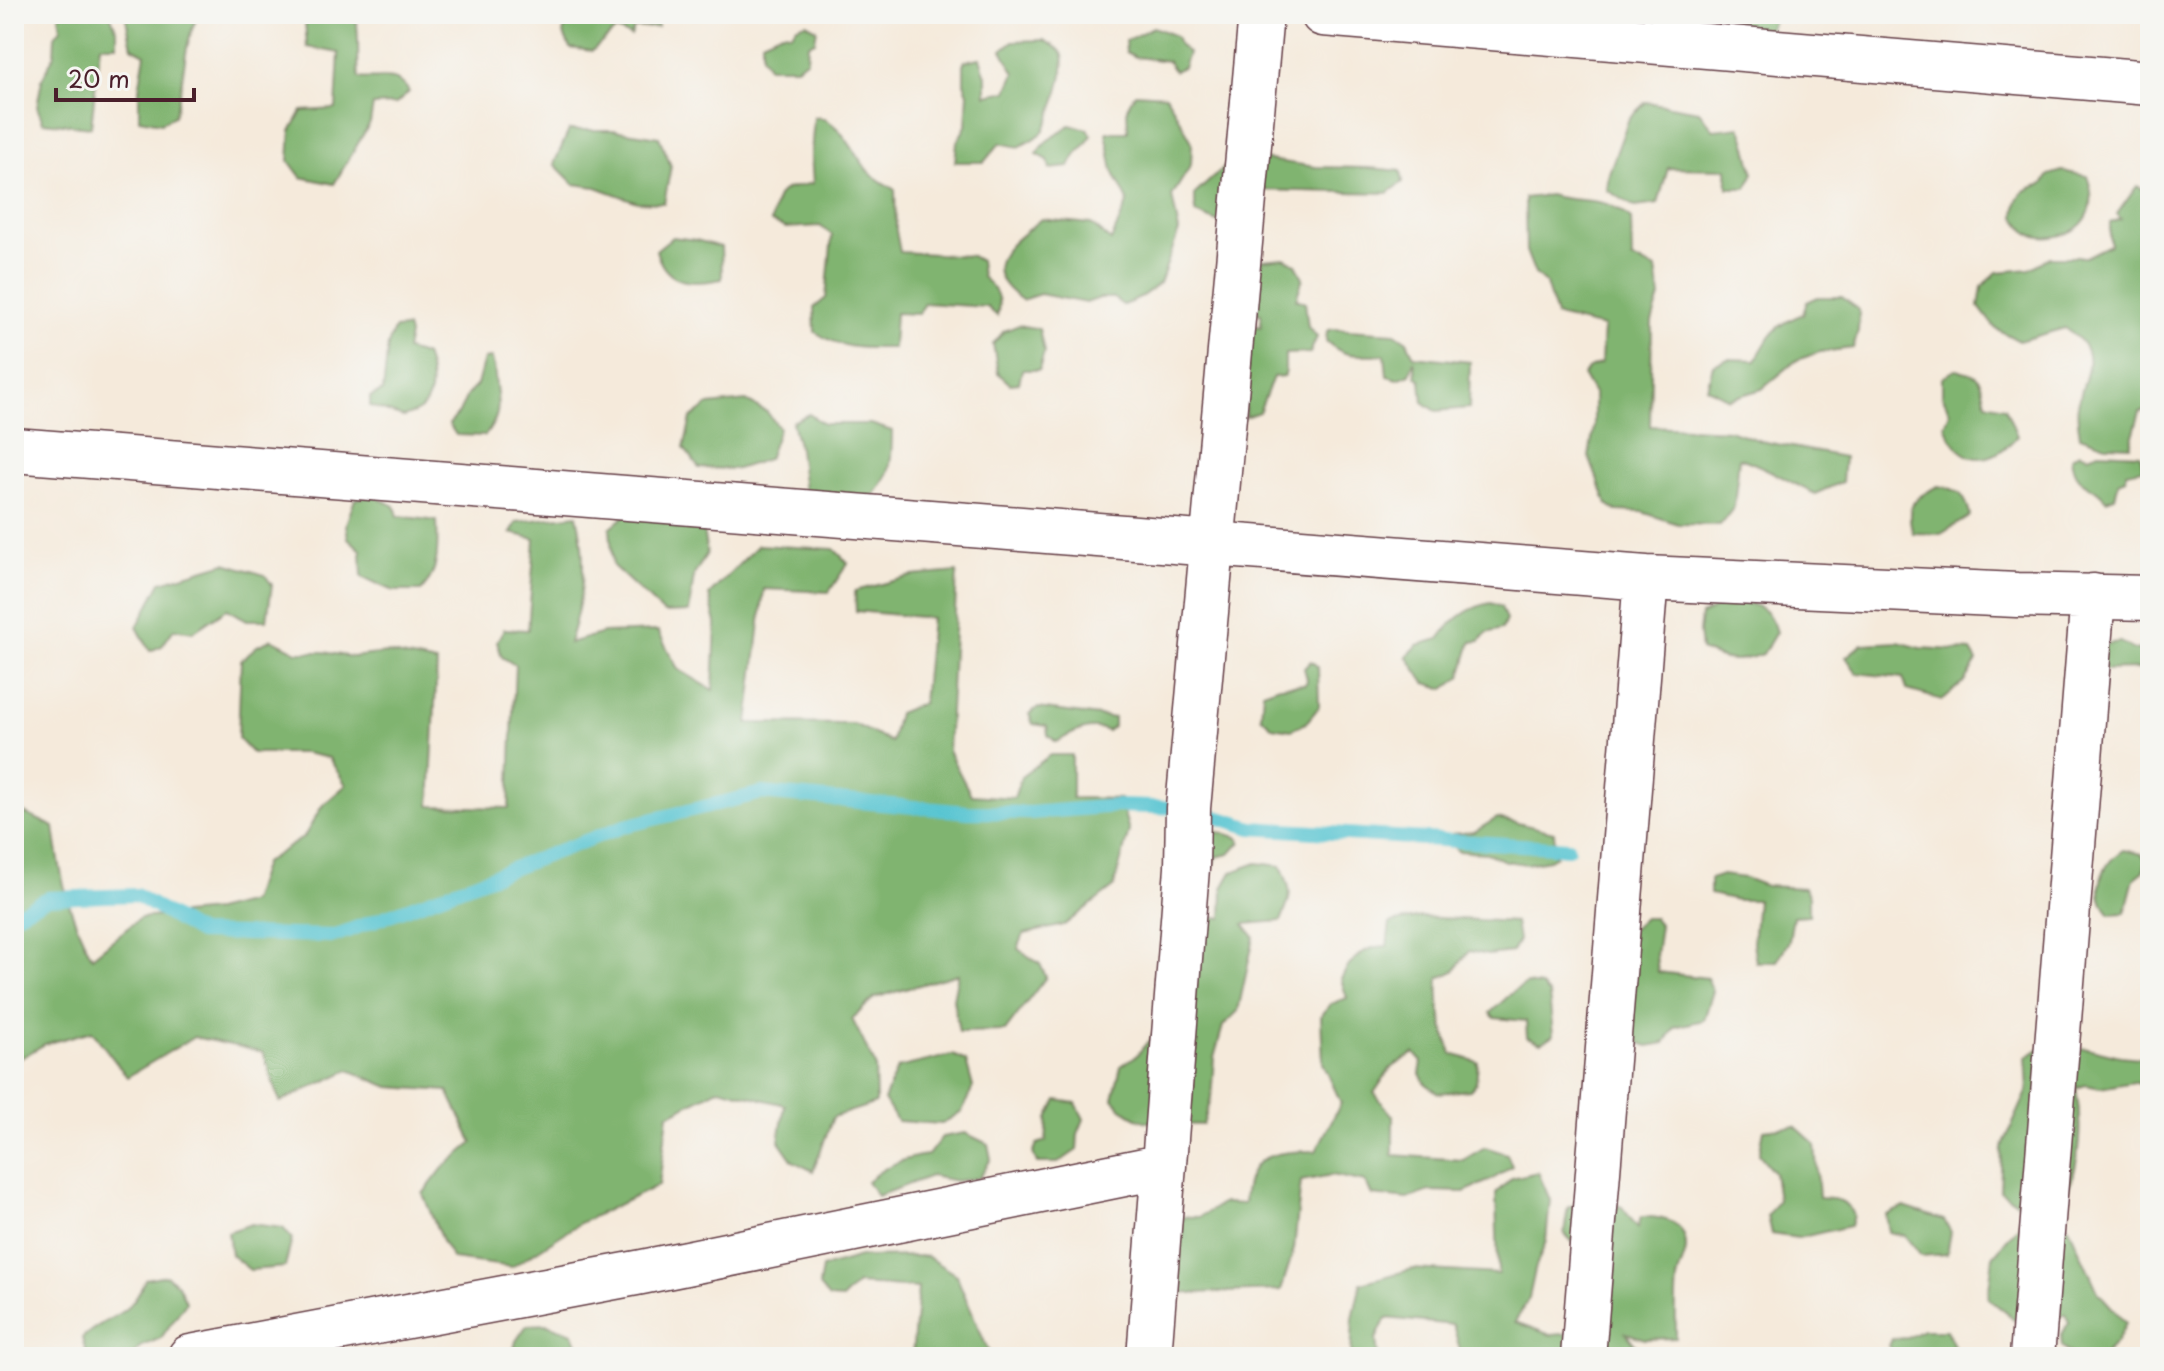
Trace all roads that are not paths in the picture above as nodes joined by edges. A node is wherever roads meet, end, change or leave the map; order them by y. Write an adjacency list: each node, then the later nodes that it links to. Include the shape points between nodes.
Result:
1 (1261, 14): 5 (street)
2 (1323, 14): 3 (street)
3 (2150, 83)
4 (14, 450): 5 (street)
5 (1214, 544): 6 (street); 9 (street, via 1188,808)
6 (1646, 578): 7 (street); 12 (street)
7 (2093, 596): 8 (street); 13 (street)
8 (2150, 598)
9 (1164, 1166): 10 (street); 11 (street)
10 (190, 1357)
11 (1149, 1357)
12 (1583, 1357)
13 (2032, 1357)

